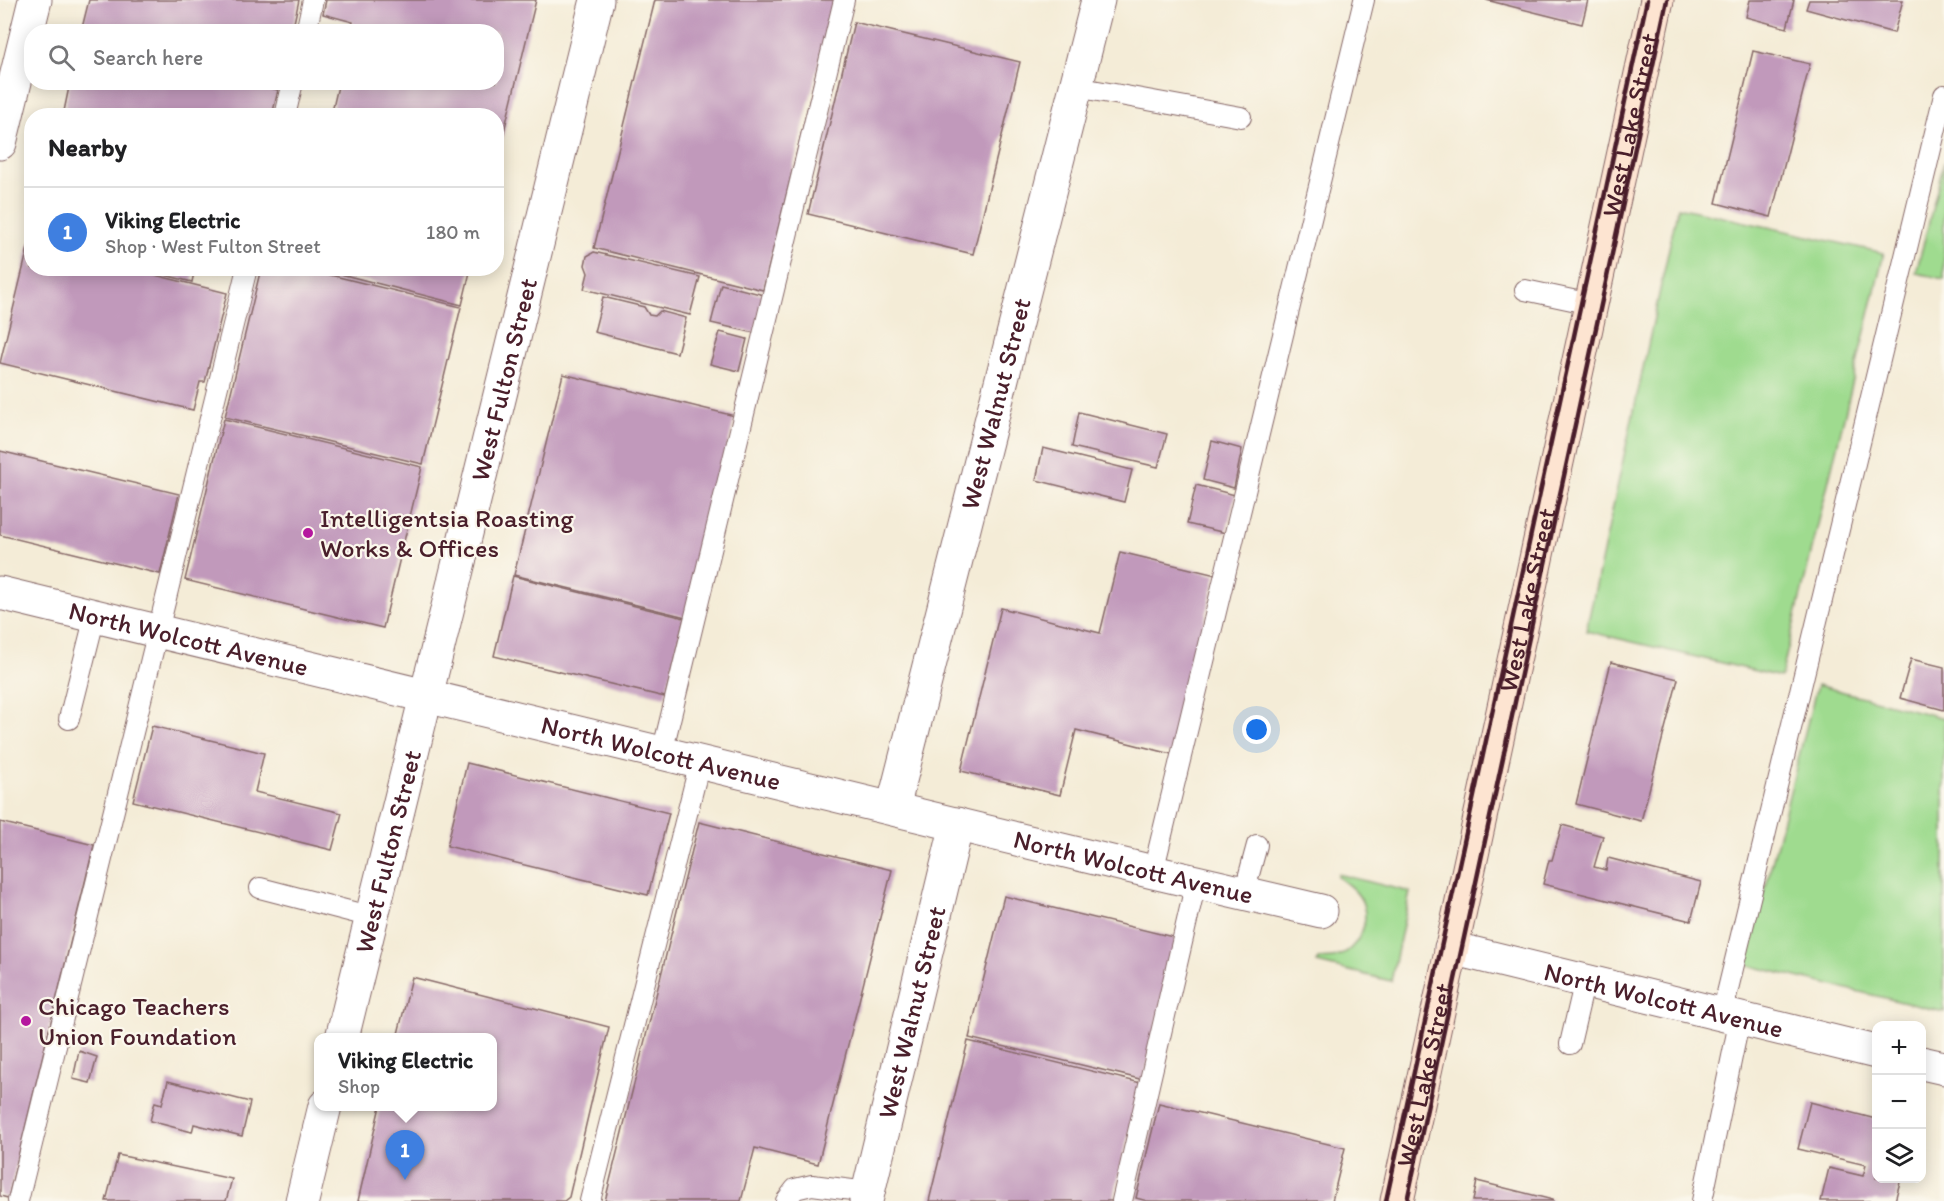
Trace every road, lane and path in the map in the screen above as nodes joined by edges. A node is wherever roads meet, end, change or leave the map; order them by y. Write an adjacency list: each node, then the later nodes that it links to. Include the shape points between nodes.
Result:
1 (35, 0): 8 (street)
2 (313, 0): 9 (lane)
3 (597, 0): 23 (street, West Fulton Street)
4 (844, 0): 25 (lane)
5 (1098, 0): 11 (street, West Walnut Street)
6 (1364, 0): 30 (lane)
7 (1657, 0): 19 (main road, West Lake Street)
8 (29, 24)
9 (308, 24)
10 (24, 45): 16 (street)
11 (1076, 87): 15 (lane); 27 (street, West Walnut Street)
12 (291, 90): 14 (lane)
13 (1944, 95): 38 (lane)
14 (287, 108)
15 (1241, 117)
16 (0, 143)
17 (246, 276): 22 (lane)
18 (1525, 290): 19 (lane)
19 (1591, 304): 36 (main road, West Lake Street)
20 (0, 593): 21 (street, North Wolcott Avenue)
21 (95, 616): 22 (street, North Wolcott Avenue); 24 (lane)
22 (159, 631): 23 (street, North Wolcott Avenue); 46 (lane)
23 (426, 696): 25 (street, North Wolcott Avenue); 35 (street, West Fulton Street)
24 (69, 719)
25 (662, 753): 26 (street, North Wolcott Avenue)
26 (700, 762): 27 (street, North Wolcott Avenue); 48 (lane)
27 (893, 808): 28 (street, North Wolcott Avenue)
28 (957, 824): 30 (street, North Wolcott Avenue); 45 (street, West Walnut Street)
29 (1257, 845): 33 (lane)
30 (1153, 872): 31 (street, North Wolcott Avenue)
31 (1196, 882): 33 (street, North Wolcott Avenue); 50 (lane)
32 (260, 888): 35 (lane)
33 (1244, 893): 34 (street, North Wolcott Avenue)
34 (1322, 911)
35 (372, 917): 39 (street, West Fulton Street)
36 (1451, 948): 37 (street, North Wolcott Avenue); 51 (main road, West Lake Street)
37 (1585, 980): 38 (street, North Wolcott Avenue); 40 (lane)
38 (1731, 1016): 41 (street, North Wolcott Avenue); 52 (lane)
39 (343, 1033)
40 (1570, 1044)
41 (1872, 1051)
42 (1926, 1064): 43 (street)
43 (1944, 1068)
44 (324, 1111): 47 (street)
45 (867, 1196): 49 (lane, via 812,1185 795,1189)
46 (18, 1201)
47 (302, 1201)
48 (590, 1201)
49 (786, 1201)
50 (1122, 1201)
51 (1397, 1201)
52 (1702, 1201)

